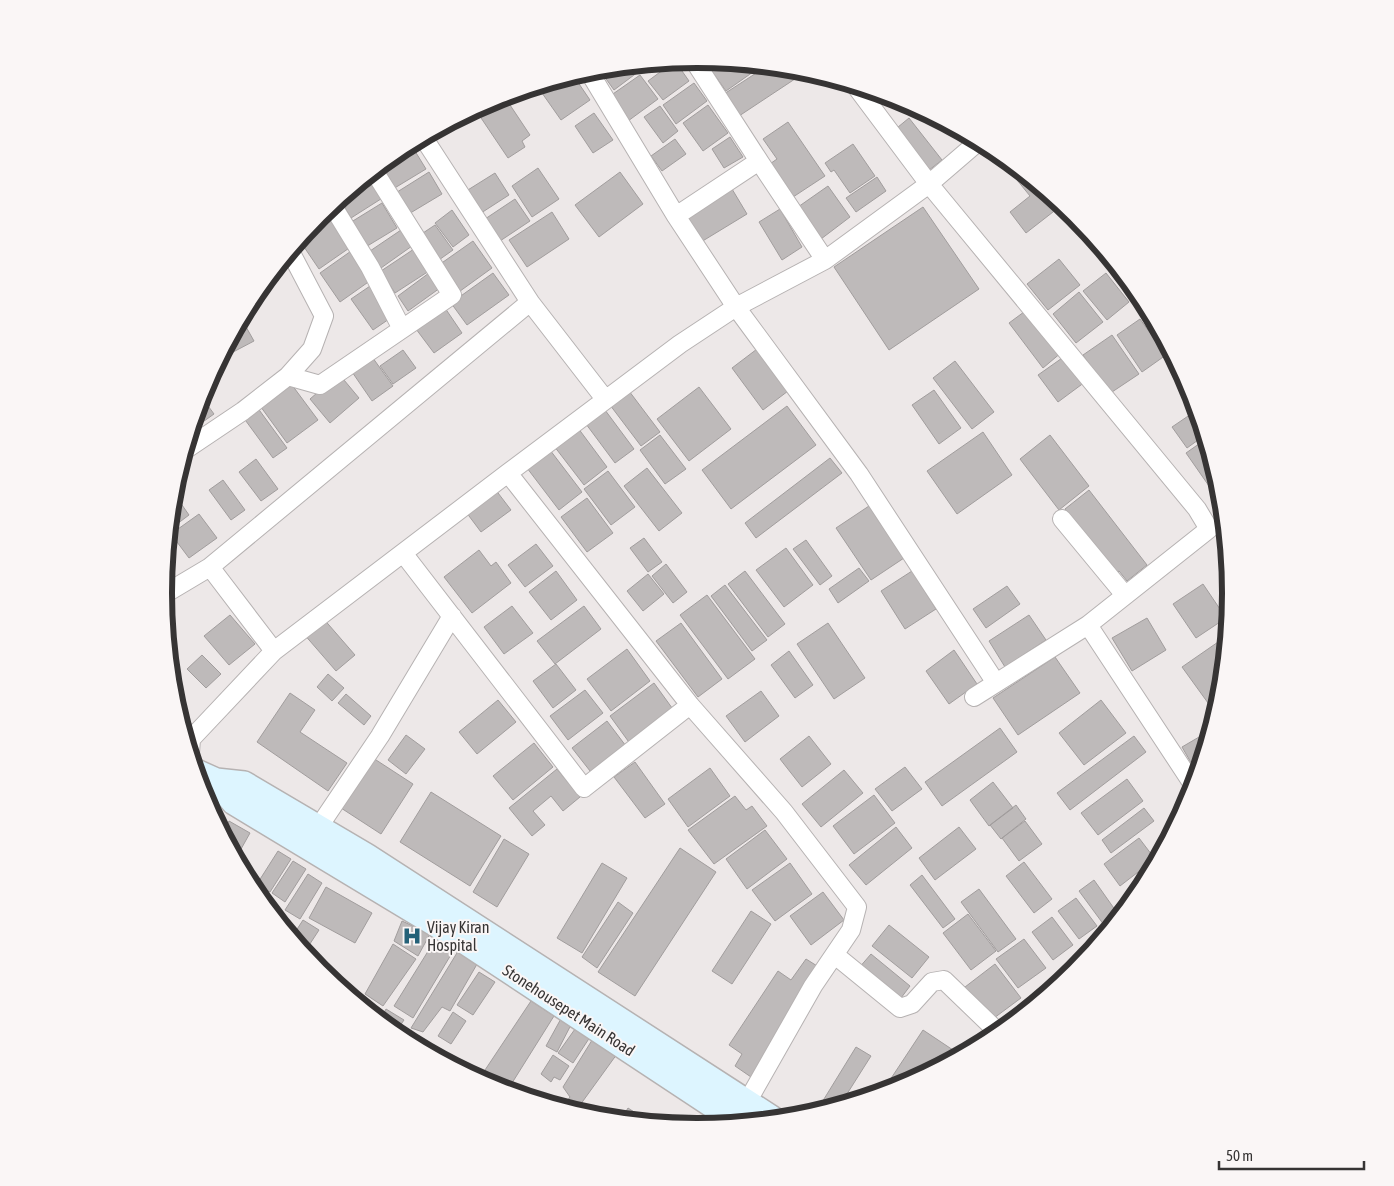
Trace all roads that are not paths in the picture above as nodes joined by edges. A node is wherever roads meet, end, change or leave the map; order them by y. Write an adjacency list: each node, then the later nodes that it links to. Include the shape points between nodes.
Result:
1 (698, 68): 6 (street)
2 (593, 78): 10 (street)
3 (861, 94): 8 (street)
4 (427, 143): 13 (street)
5 (973, 146): 8 (street)
6 (759, 161): 10 (street); 12 (street)
7 (377, 176): 15 (street, via 452,295)
8 (929, 184): 12 (street); 24 (street, via 1197,509 1209,529)
9 (336, 211): 15 (street)
10 (676, 216): 14 (street)
11 (293, 257): 16 (street, via 324,316 312,349)
12 (825, 260): 14 (street)
13 (530, 302): 17 (street); 22 (street)
14 (736, 307): 17 (street); 28 (street, via 859,474)
15 (402, 329): 16 (street, via 320,385)
16 (288, 376): 18 (street)
17 (605, 399): 19 (street)
18 (193, 445)
19 (508, 473): 21 (street); 30 (street)
20 (1062, 519): 24 (street)
21 (403, 553): 25 (street); 27 (street)
22 (210, 567): 23 (street); 27 (street)
23 (172, 590)
24 (1124, 594): 26 (street)
25 (452, 616): 30 (street, via 584,788); 34 (street, via 380,736)
26 (1088, 624): 28 (street); 33 (street)
27 (274, 651): 31 (street)
28 (996, 683): 29 (street)
29 (974, 697)
30 (690, 704): 36 (street, via 784,812 857,907 851,930)
31 (191, 737)
32 (206, 776): 34 (main road, via 244,784); 35 (main road, Stonehousepet Main Road, via 234,802)
33 (1189, 778)
34 (318, 828): 35 (main road)
35 (361, 866): 38 (main road, Stonehousepet Main Road, via 466,942)
36 (835, 955): 37 (street, via 900,1008 912,1004 932,982 944,980); 38 (street, via 813,986)
37 (993, 1027)
38 (741, 1115)

